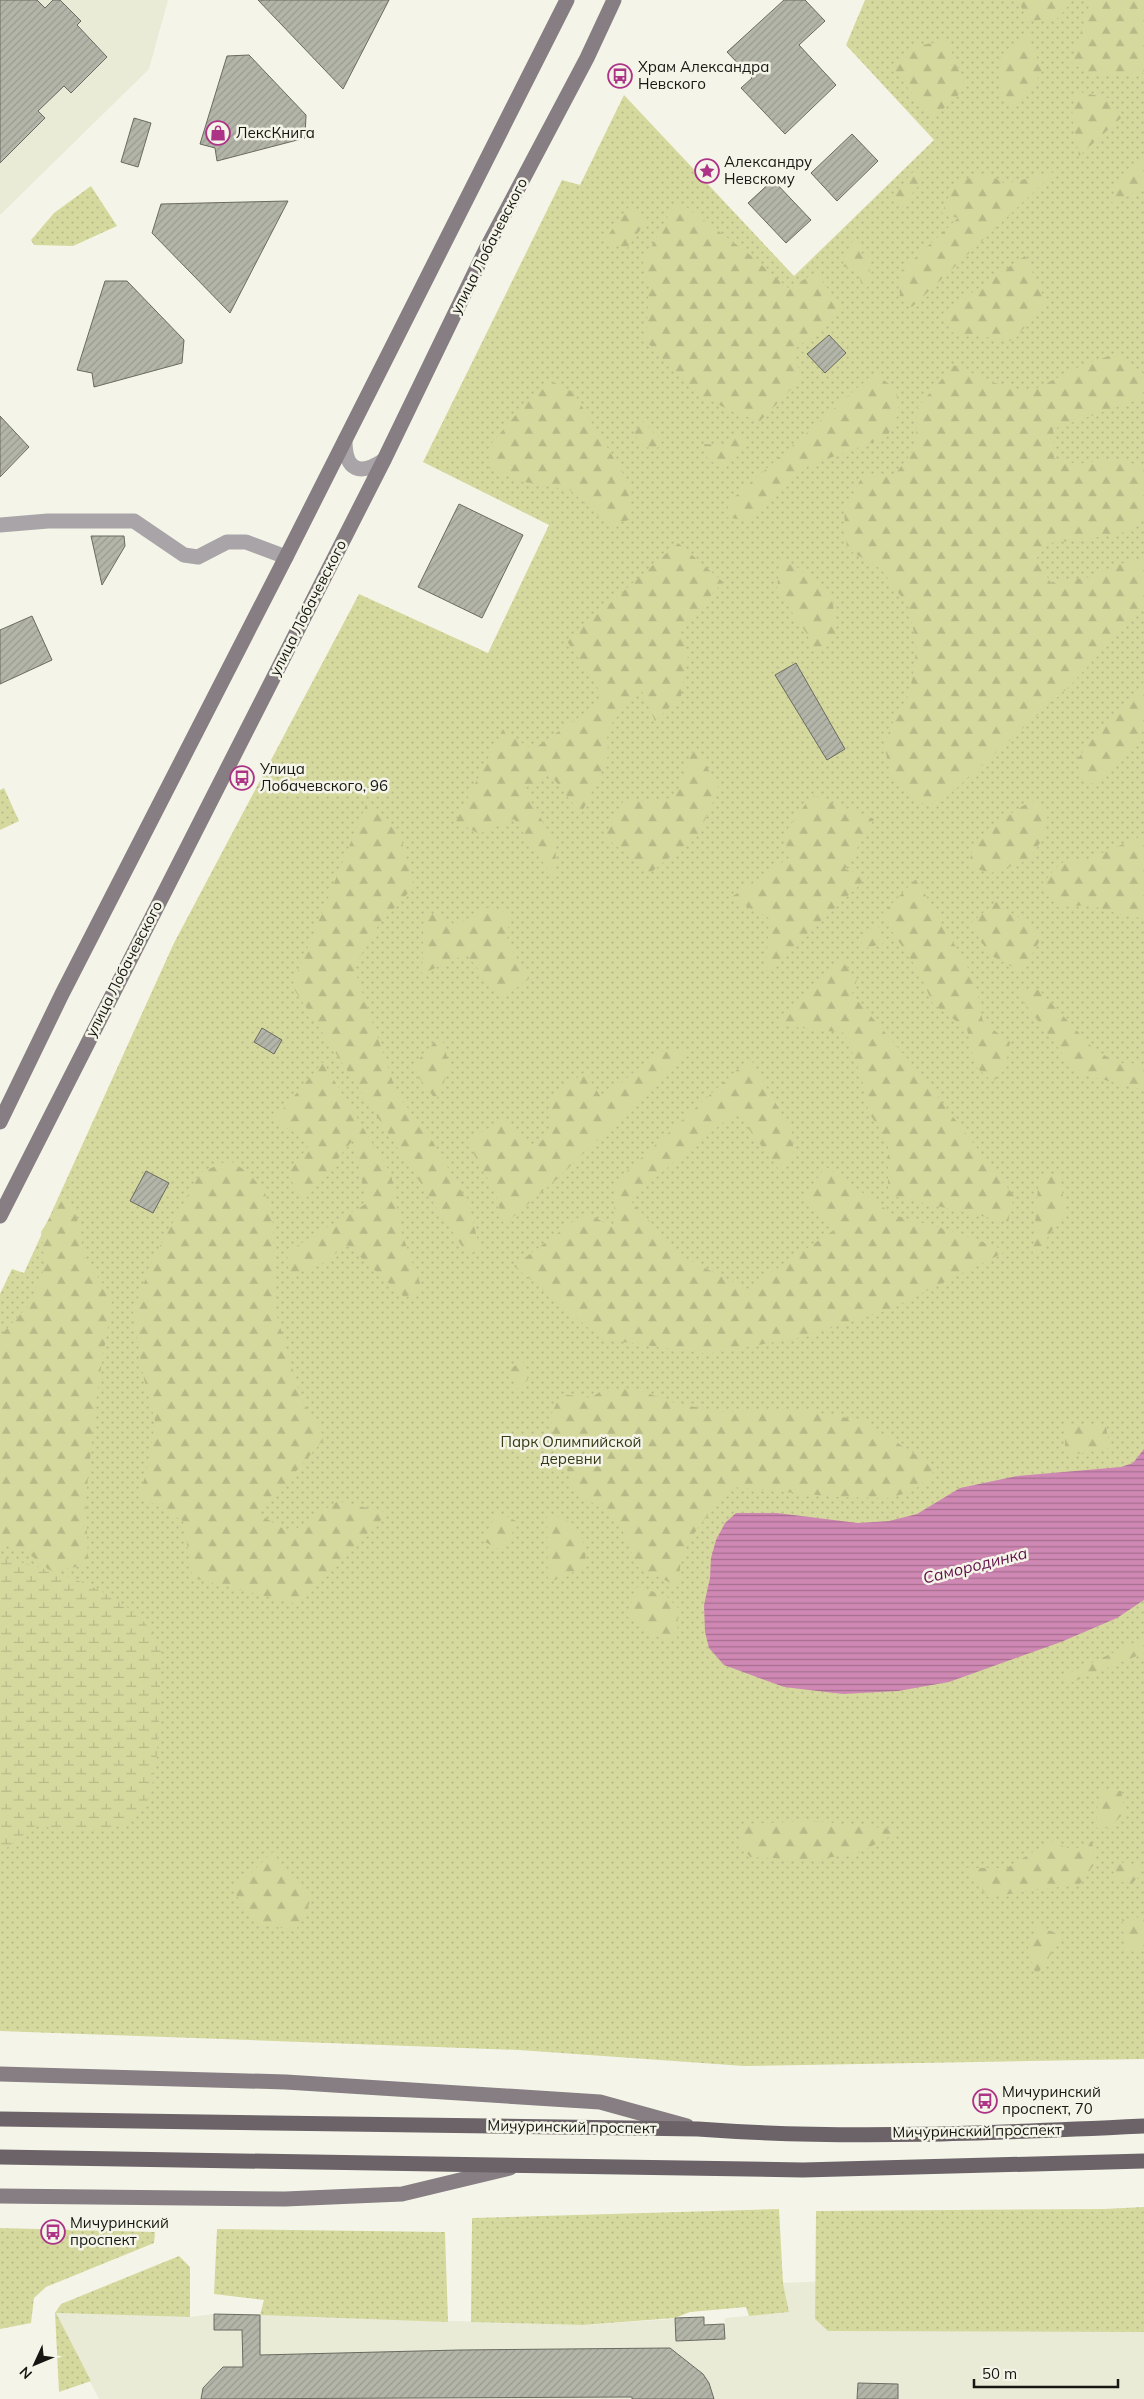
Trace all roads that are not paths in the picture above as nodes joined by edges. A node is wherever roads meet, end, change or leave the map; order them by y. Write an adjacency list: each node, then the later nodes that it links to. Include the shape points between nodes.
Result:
1 (567, 0): 3 (main road)
2 (612, 2): 4 (main road, улица Лобачевского, via 587,58 486,249)
3 (345, 440): 4 (street, via 348,461 355,468 364,470); 6 (main road)
4 (384, 460): 8 (main road, улица Лобачевского)
5 (0, 525): 6 (street, via 48,521 134,521 184,555 198,557 227,542 246,542)
6 (286, 557): 7 (main road)
7 (0, 1122)
8 (0, 1216)
9 (0, 2074): 12 (main road, via 286,2082 600,2102)
10 (0, 2119): 12 (main road, Мичуринский проспект)
11 (1144, 2126): 12 (main road, Мичуринский проспект, via 778,2135)
12 (698, 2129)
13 (0, 2158): 15 (main road)
14 (1144, 2162): 15 (main road, via 803,2170)
15 (523, 2165): 16 (main road, via 402,2194 285,2198)
16 (0, 2196)

